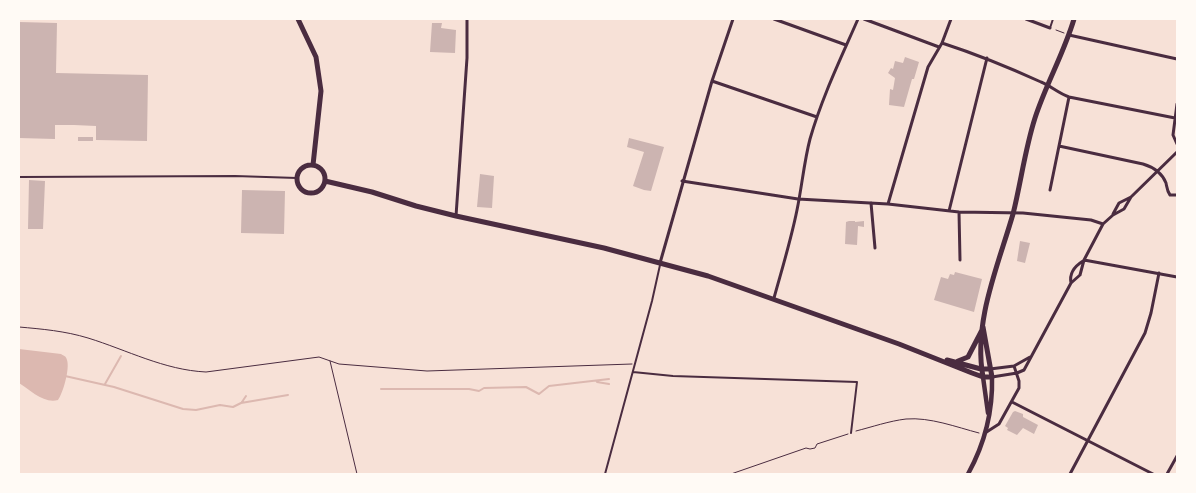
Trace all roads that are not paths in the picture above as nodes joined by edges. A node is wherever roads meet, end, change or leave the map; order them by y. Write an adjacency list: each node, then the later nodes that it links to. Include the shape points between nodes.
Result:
1 (298, 19): 27 (main road, via 316,57 321,91)
2 (467, 19): 43 (street)
3 (733, 19): 18 (street)
4 (774, 19): 14 (street)
5 (858, 19): 14 (street)
6 (864, 19): 15 (street)
7 (951, 19): 13 (street)
8 (1026, 19): 11 (street)
9 (1053, 19): 11 (lane)
10 (1074, 19): 12 (main road)
11 (1050, 28)
12 (1070, 34): 17 (street); 19 (main road)
13 (942, 43): 15 (street); 16 (street)
14 (846, 45): 22 (street)
15 (940, 47): 38 (street, via 928,67)
16 (987, 58): 19 (street); 39 (street)
17 (1177, 60)
18 (712, 81): 22 (street); 32 (street)
19 (1048, 85): 20 (street); 41 (main road, via 1035,118)
20 (1069, 97): 23 (street); 25 (street)
21 (1177, 104): 23 (street)
22 (817, 117): 36 (street)
23 (1175, 118): 24 (street, via 1173,135)
24 (1177, 144)
25 (1059, 146): 28 (street, via 1144,164); 33 (street)
26 (1177, 152): 28 (street)
27 (313, 165): 30 (main road, via 302,168); 31 (main road, via 323,172)
28 (1158, 171): 34 (street, via 1170,195); 35 (street)
29 (19, 177): 30 (lane)
30 (297, 178): 31 (main road, via 300,188 310,194 320,190)
31 (325, 181): 43 (main road)
32 (682, 181): 36 (street); 48 (street)
33 (1050, 190)
34 (1177, 195)
35 (1132, 197): 42 (street, via 1124,209); 42 (street, via 1119,203)
36 (798, 199): 37 (street); 52 (street)
37 (871, 203): 38 (street); 45 (street)
38 (888, 204): 39 (street)
39 (949, 211): 40 (street)
40 (959, 212): 41 (street); 46 (street)
41 (1013, 212): 44 (street); 53 (main road)
42 (1113, 215): 44 (street)
43 (456, 216): 48 (main road, via 573,240)
44 (1103, 224): 47 (street)
45 (875, 248)
46 (960, 260)
47 (1084, 260): 49 (street); 51 (street, via 1080,275); 51 (street, via 1075,267)
48 (660, 263): 52 (main road); 60 (lane)
49 (1159, 273): 50 (street); 68 (street, via 1145,333)
50 (1177, 277)
51 (1071, 283): 54 (street)
52 (774, 298): 55 (main road)
53 (983, 327): 56 (main road, via 968,357); 58 (main road); 59 (main road)
54 (1032, 355): 57 (street); 61 (street, via 1024,370)
55 (939, 359): 56 (main road); 62 (main road)
56 (956, 361): 58 (main road)
57 (1014, 366): 59 (street); 61 (street)
58 (981, 368): 59 (main road); 62 (main road)
59 (990, 369): 63 (main road)
60 (633, 372): 66 (lane, via 857,382); 70 (lane)
61 (1017, 373): 63 (street); 64 (street, via 1019,388)
62 (983, 377): 63 (main road); 65 (street)
63 (992, 378): 65 (street)
64 (1012, 402): 67 (street, via 999,424); 68 (street)
65 (989, 415): 67 (street)
66 (851, 433)
67 (985, 434): 71 (street)
68 (1087, 441): 72 (street); 73 (street)
69 (1177, 456): 74 (street)
70 (605, 474)
71 (968, 474)
72 (1070, 474)
73 (1153, 474)
74 (1167, 474)

